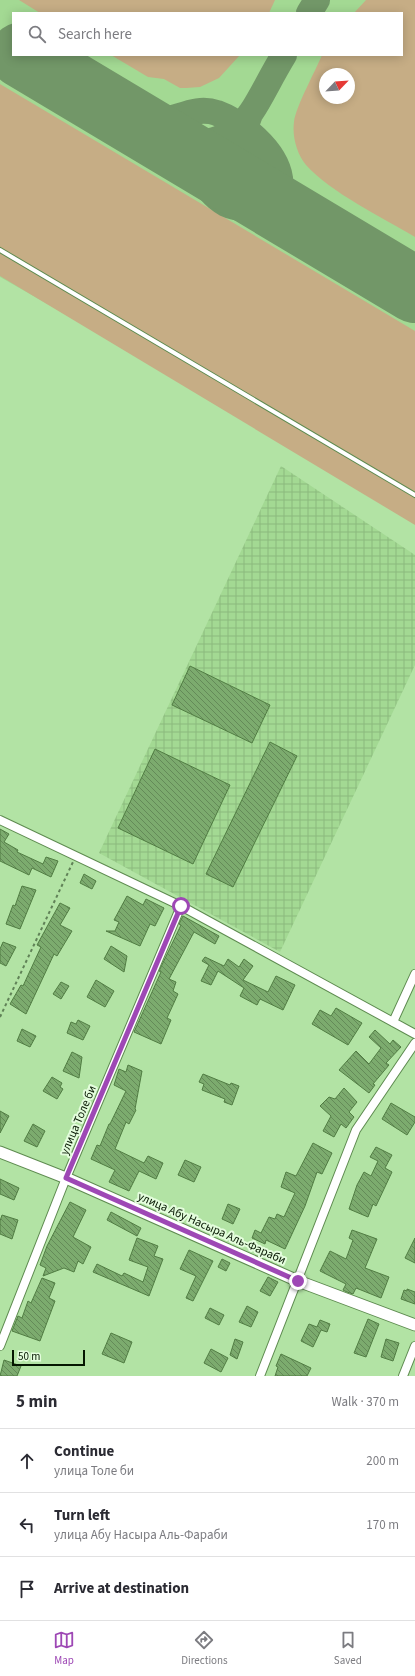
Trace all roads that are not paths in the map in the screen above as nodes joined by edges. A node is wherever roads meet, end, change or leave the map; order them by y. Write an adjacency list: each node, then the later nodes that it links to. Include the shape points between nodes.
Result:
1 (0, 250): 2 (lane)
2 (415, 495)
3 (0, 820): 4 (street)
4 (181, 906): 6 (street); 10 (street, улица Толе би)
5 (415, 974): 6 (street)
6 (393, 1022): 7 (street)
7 (415, 1034)
8 (415, 1043): 11 (street, via 356,1130)
9 (0, 1152): 10 (street, улица Абу Насыра Аль-Фараби)
10 (66, 1178): 11 (street, улица Абу Насыра Аль-Фараби); 13 (street, улица Толе би)
11 (298, 1281): 12 (street, улица Абу Насыра Аль-Фараби); 15 (street)
12 (415, 1325)
13 (0, 1346)
14 (415, 1346): 16 (street)
15 (260, 1376)
16 (403, 1376)

